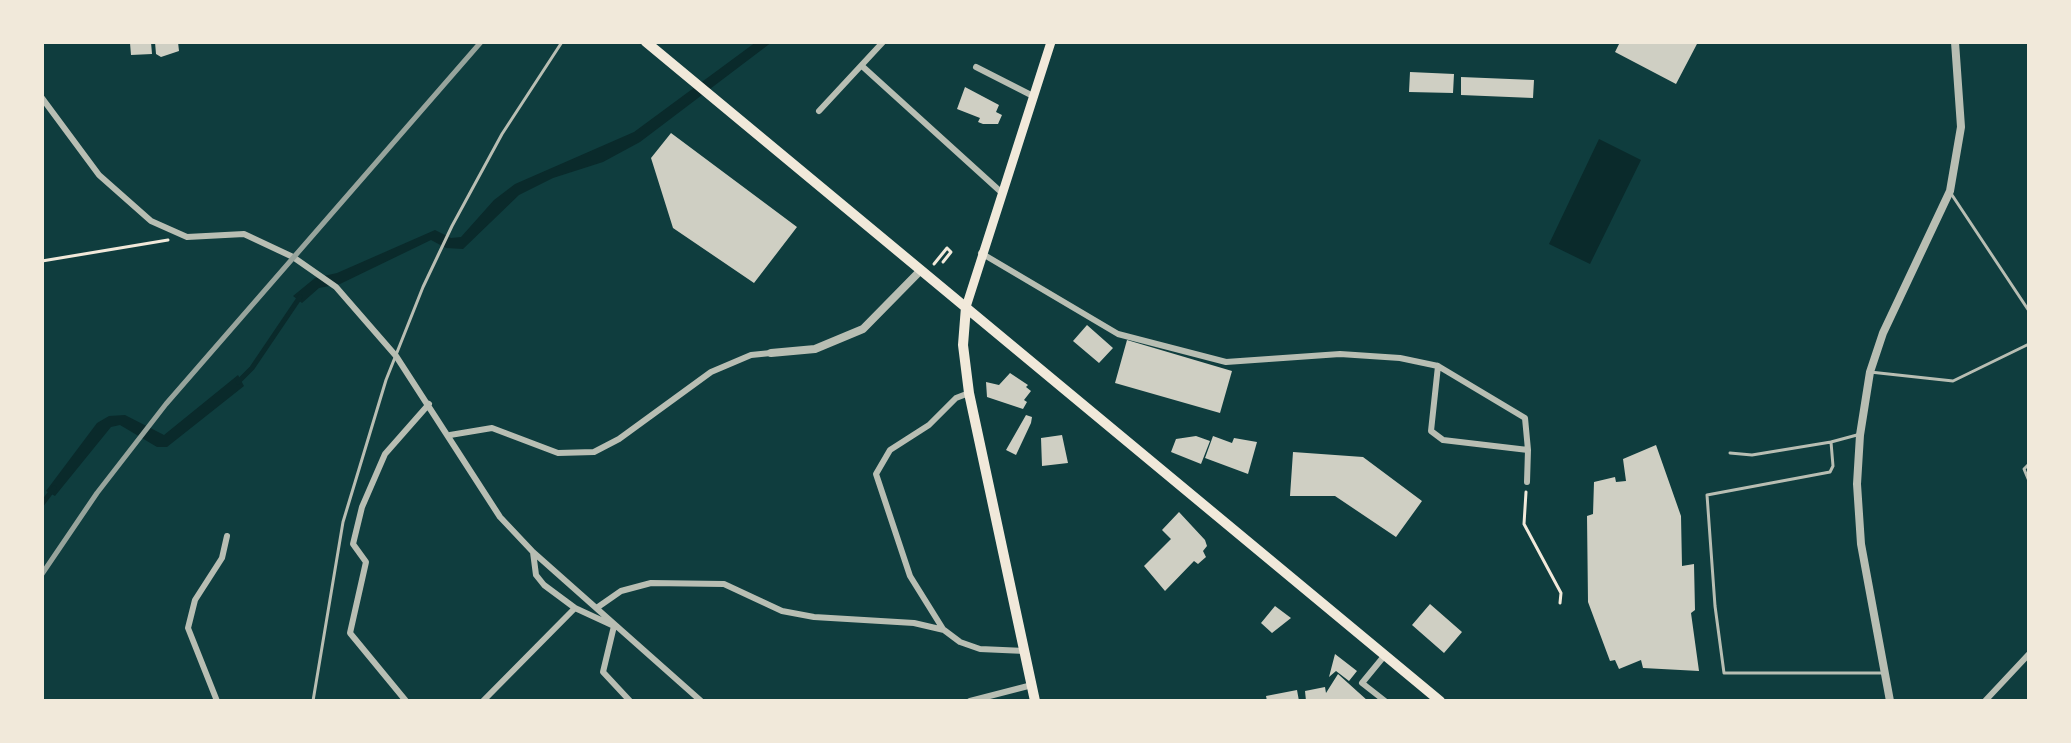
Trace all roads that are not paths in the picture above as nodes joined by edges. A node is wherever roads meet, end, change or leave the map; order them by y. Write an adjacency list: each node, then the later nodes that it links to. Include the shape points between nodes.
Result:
1 (562, 42): 19 (lane, via 502,134 452,226)
2 (646, 42): 14 (highway)
3 (883, 42): 6 (street)
4 (1051, 42): 8 (main road)
5 (1955, 42): 11 (street, via 1961,127)
6 (862, 66): 10 (street); 12 (street)
7 (976, 67): 8 (street)
8 (1033, 96): 12 (main road)
9 (42, 98): 19 (street, via 99,175 151,221 187,237 244,234 293,257 336,287)
10 (819, 111)
11 (1950, 191): 16 (lane); 21 (street, via 1899,294)
12 (1001, 192): 13 (main road)
13 (981, 253): 15 (main road); 20 (street, via 1118,334 1226,362 1340,354)
14 (921, 270): 15 (highway); 18 (street, via 863,329 815,349)
15 (966, 307): 22 (highway, via 963,345); 40 (highway)
16 (2029, 311)
17 (2029, 344): 21 (lane, via 1953,381)
18 (771, 353): 24 (street, via 751,355 711,372 594,452 558,453 492,428)
19 (396, 356): 23 (street); 45 (lane, via 343,522)
20 (1438, 366): 27 (street, via 1525,418); 27 (street, via 1431,431 1443,440)
21 (1870, 372): 25 (street)
22 (969, 393): 37 (street, via 890,450 876,474 910,576); 38 (highway)
23 (429, 404): 24 (street); 46 (street, via 385,454 353,544 366,562 350,633)
24 (450, 435): 33 (street, via 491,507)
25 (1860, 435): 26 (lane); 41 (street, via 1861,544)
26 (1831, 442): 28 (lane, via 1752,455); 41 (lane, via 1830,472 1707,495 1724,673)
27 (1528, 450): 31 (street)
28 (1730, 453)
29 (2029, 464): 30 (lane, via 2024,469)
30 (2029, 481)
31 (1527, 482)
32 (227, 536): 44 (street, via 222,558 195,600 188,628)
33 (533, 552): 34 (street); 35 (street, via 536,575)
34 (598, 607): 36 (street); 37 (street, via 621,591 651,583 714,583 782,611)
35 (575, 608): 36 (street); 47 (street)
36 (614, 626): 48 (street, via 603,672); 49 (street)
37 (944, 630): 38 (street, via 980,649)
38 (1025, 651): 42 (highway)
39 (2029, 654): 54 (street)
40 (1385, 655): 43 (highway); 52 (street, via 1362,683)
41 (1885, 672): 53 (street)
42 (1032, 685): 50 (street); 51 (highway)
43 (1436, 700)
44 (217, 701)
45 (313, 701)
46 (406, 701)
47 (483, 701)
48 (630, 701)
49 (701, 701)
50 (970, 701)
51 (1035, 701)
52 (1385, 701)
53 (1890, 701)
54 (1985, 701)

